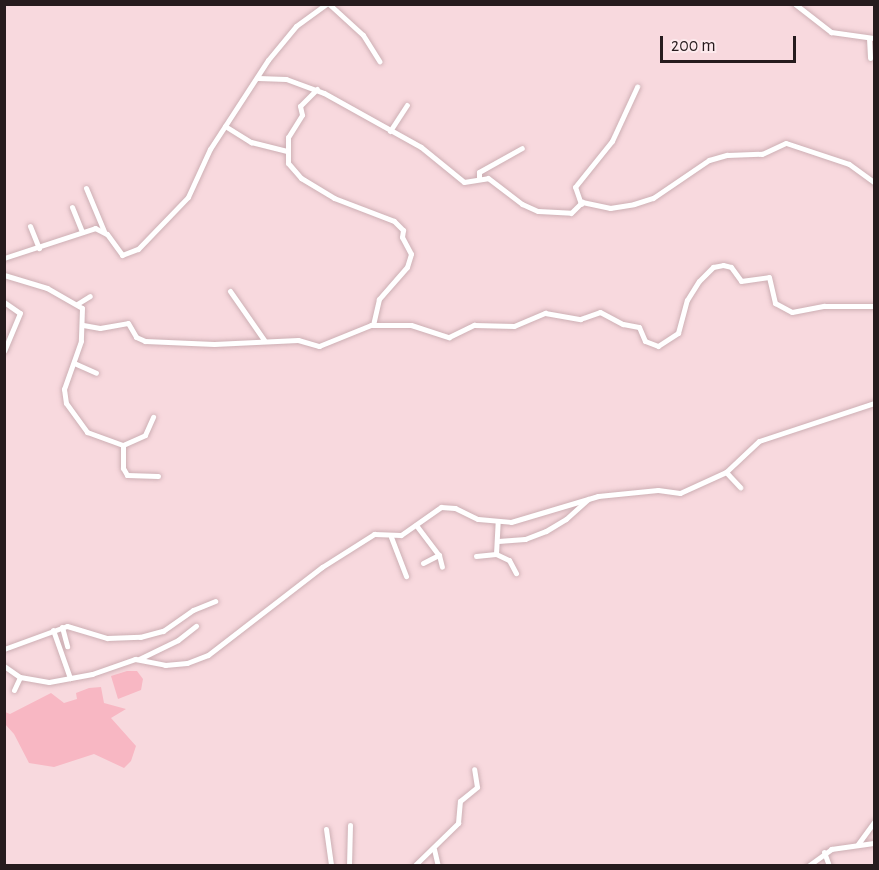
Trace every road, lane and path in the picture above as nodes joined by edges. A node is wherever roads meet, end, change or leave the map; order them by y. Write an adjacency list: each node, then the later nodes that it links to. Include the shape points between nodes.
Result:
1 (327, 4): 5 (street, via 363,35); 6 (street, via 296,26)
2 (795, 4): 3 (street, via 831,32)
3 (872, 38): 4 (street)
4 (870, 58)
5 (379, 61)
6 (258, 78): 8 (street, via 279,78); 10 (street)
7 (637, 87): 17 (street, via 618,130 575,187)
8 (317, 89): 11 (street); 13 (street, via 300,106 302,115 288,137)
9 (407, 105): 11 (street)
10 (225, 126): 13 (street, via 251,142); 20 (street, via 188,197 149,240 124,255)
11 (390, 131): 14 (street, via 421,147 464,182)
12 (522, 148): 14 (street, via 480,171)
13 (286, 151): 30 (street, via 288,163 301,178 334,198 390,219 403,229 411,259 379,299)
14 (479, 178): 17 (street, via 488,178 538,211 571,213)
15 (874, 182): 17 (street, via 849,164 786,143 762,154 727,155 706,161 644,202 610,208)
16 (86, 188): 20 (street)
17 (581, 204)
18 (72, 207): 21 (street)
19 (30, 226): 22 (street)
20 (104, 231): 21 (street, via 95,228)
21 (81, 232): 22 (street)
22 (39, 248): 23 (street)
23 (4, 258)
24 (4, 275): 28 (street, via 47,288)
25 (230, 291): 32 (street)
26 (90, 296): 28 (street)
27 (4, 302): 33 (street, via 20,313)
28 (77, 304): 31 (street, via 82,308)
29 (874, 306): 30 (street, via 824,306 792,312 775,303 769,277 741,280 731,267 723,265 713,267 699,281 687,300 678,333 658,346 645,341 639,327 600,312 580,319 545,313 514,326 474,325 449,337 411,325)
30 (373, 324): 32 (street, via 358,327 325,345)
31 (83, 325): 32 (street, via 100,328 126,323 141,340); 34 (street)
32 (264, 340)
33 (5, 349)
34 (74, 363): 35 (street); 38 (street, via 64,389 69,410 90,434)
35 (96, 373)
36 (874, 403): 39 (street, via 759,441)
37 (153, 417): 38 (street, via 145,435)
38 (123, 445): 40 (street, via 124,472 136,478)
39 (726, 472): 41 (street); 42 (street, via 680,493 658,490)
40 (158, 476)
41 (740, 487)
42 (589, 498): 43 (street, via 542,515); 46 (street, via 546,531 525,539)
43 (498, 521): 44 (street, via 478,519 447,506); 46 (street)
44 (416, 525): 45 (street); 48 (street)
45 (391, 537): 53 (street); 60 (street, via 378,532 322,567 199,659 175,666)
46 (498, 541): 47 (street)
47 (496, 554): 49 (street); 52 (street, via 509,560)
48 (440, 555): 50 (street); 51 (street)
49 (476, 556)
50 (423, 562)
51 (442, 567)
52 (516, 573)
53 (406, 576)
54 (215, 601): 56 (street, via 190,611 163,631 140,637 107,638 72,626)
55 (196, 626): 60 (street, via 178,640)
56 (62, 627): 57 (street); 58 (street)
57 (53, 630): 59 (street); 63 (street)
58 (67, 646)
59 (4, 649)
60 (139, 659): 63 (street)
61 (4, 666): 62 (street)
62 (20, 677): 63 (street, via 49,682); 64 (street)
63 (70, 678)
64 (14, 690)
65 (474, 769): 71 (street, via 477,787 460,801 458,823)
66 (874, 822): 70 (street)
67 (350, 825): 74 (street)
68 (326, 829): 73 (street)
69 (874, 843): 70 (street)
70 (858, 844): 72 (street)
71 (434, 849): 75 (street); 76 (street)
72 (824, 852): 77 (street); 78 (street)
73 (331, 866)
74 (349, 866)
75 (414, 866)
76 (438, 866)
77 (808, 866)
78 (829, 866)

